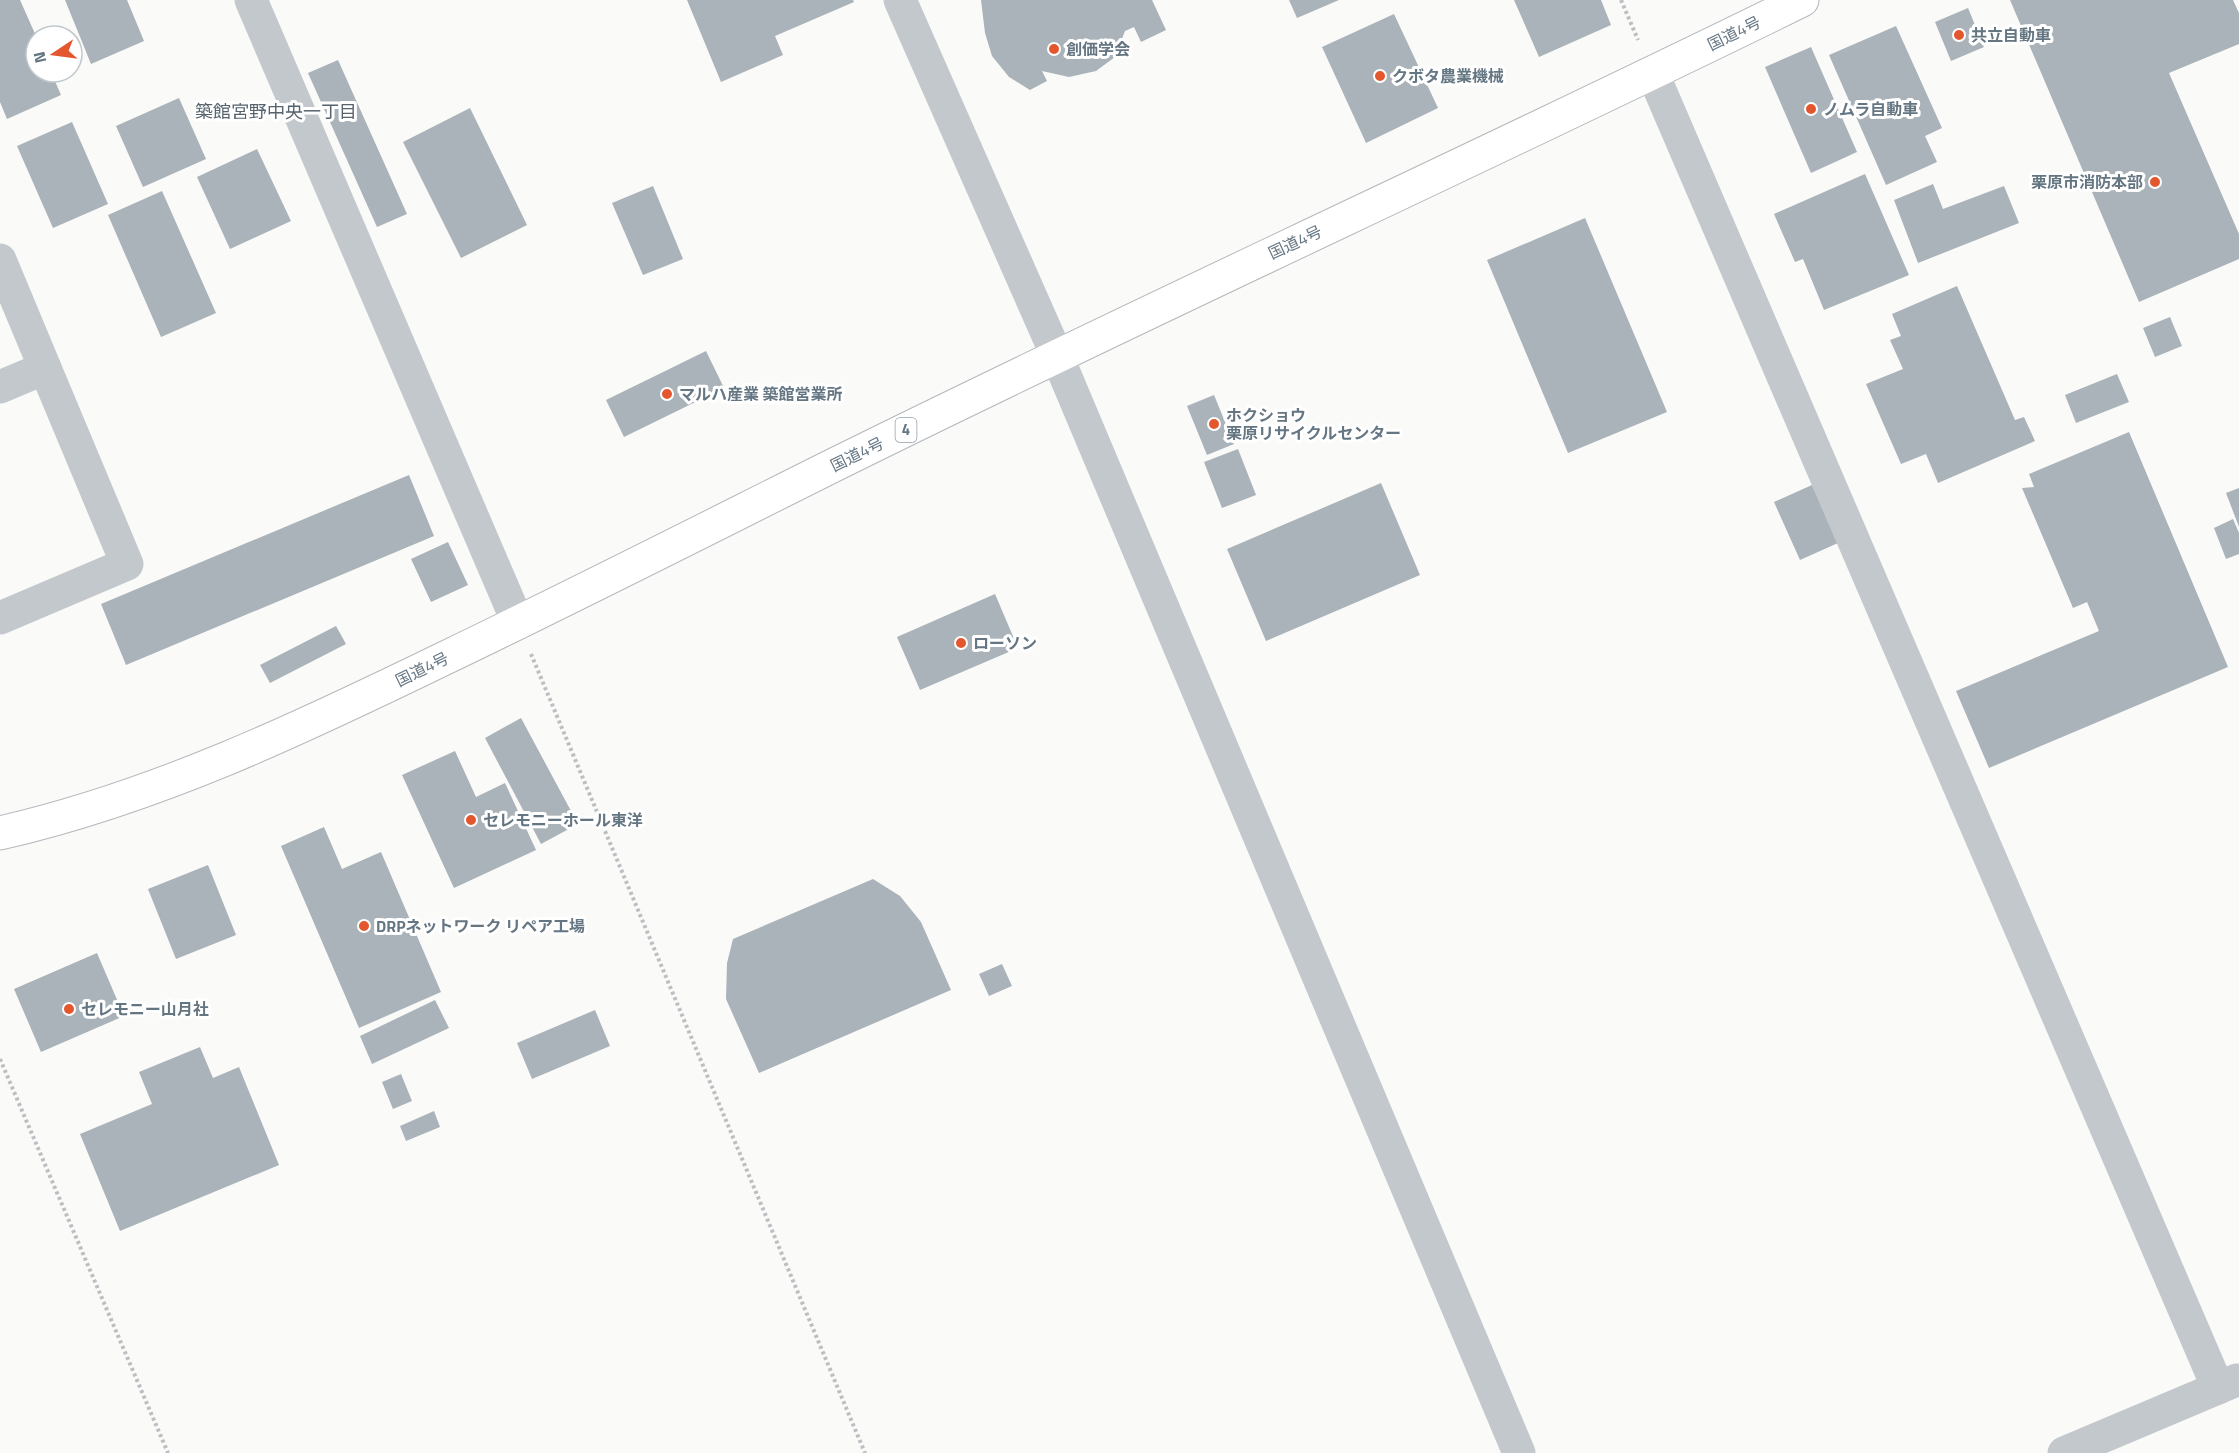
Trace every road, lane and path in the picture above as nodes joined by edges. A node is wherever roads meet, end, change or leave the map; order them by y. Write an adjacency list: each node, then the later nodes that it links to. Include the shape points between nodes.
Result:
1 (251, 0): 11 (street)
2 (900, 0): 7 (street)
3 (1621, 0): 5 (path)
4 (1802, 0): 5 (highway, 国道4号 / 4)
5 (1653, 74): 7 (highway, 国道4号 / 4); 14 (street)
6 (0, 260): 8 (street)
7 (1057, 356): 11 (highway, 国道4号 / 4); 17 (street)
8 (45, 368): 9 (street); 10 (street, via 127,564)
9 (0, 387)
10 (0, 618)
11 (518, 623): 12 (highway, 国道4号 / 4, via 327,715 181,778 40,824); 16 (path)
12 (0, 833)
13 (0, 1059): 15 (path)
14 (2229, 1384): 18 (street)
15 (168, 1453)
16 (865, 1453)
17 (1519, 1453)
18 (2064, 1453)

